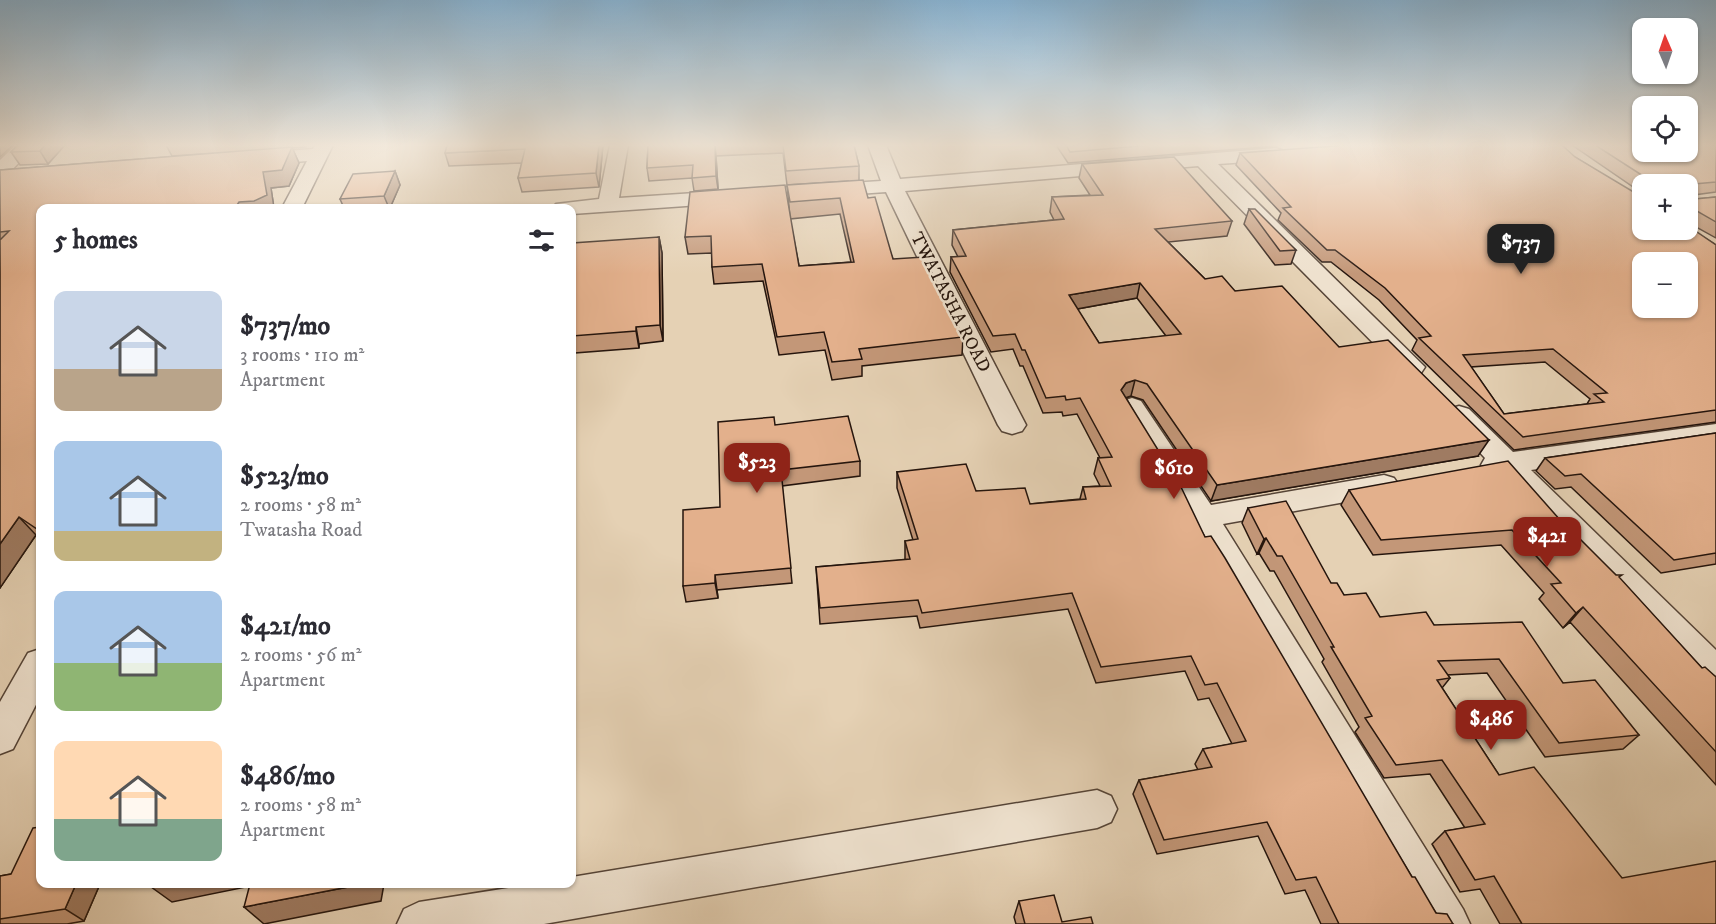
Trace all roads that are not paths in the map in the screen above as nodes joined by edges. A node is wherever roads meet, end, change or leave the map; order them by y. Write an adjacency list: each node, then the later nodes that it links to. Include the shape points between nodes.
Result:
1 (302, 188): 6 (street)
2 (611, 188): 7 (street)
3 (861, 188): 7 (street)
4 (894, 188): 10 (street, TWATASHA ROAD)
5 (1231, 188): 12 (street)
6 (294, 204)
7 (608, 205): 8 (street)
8 (576, 207)
9 (1132, 407): 15 (street)
10 (1012, 425)
11 (1716, 433): 12 (street)
12 (1507, 463): 13 (street); 17 (street)
13 (1472, 469)
14 (1414, 479): 15 (street)
15 (1203, 518): 21 (street)
16 (36, 671): 18 (street)
17 (1716, 673)
18 (0, 737)
19 (1098, 809): 20 (street)
20 (419, 924)
21 (1448, 924)

